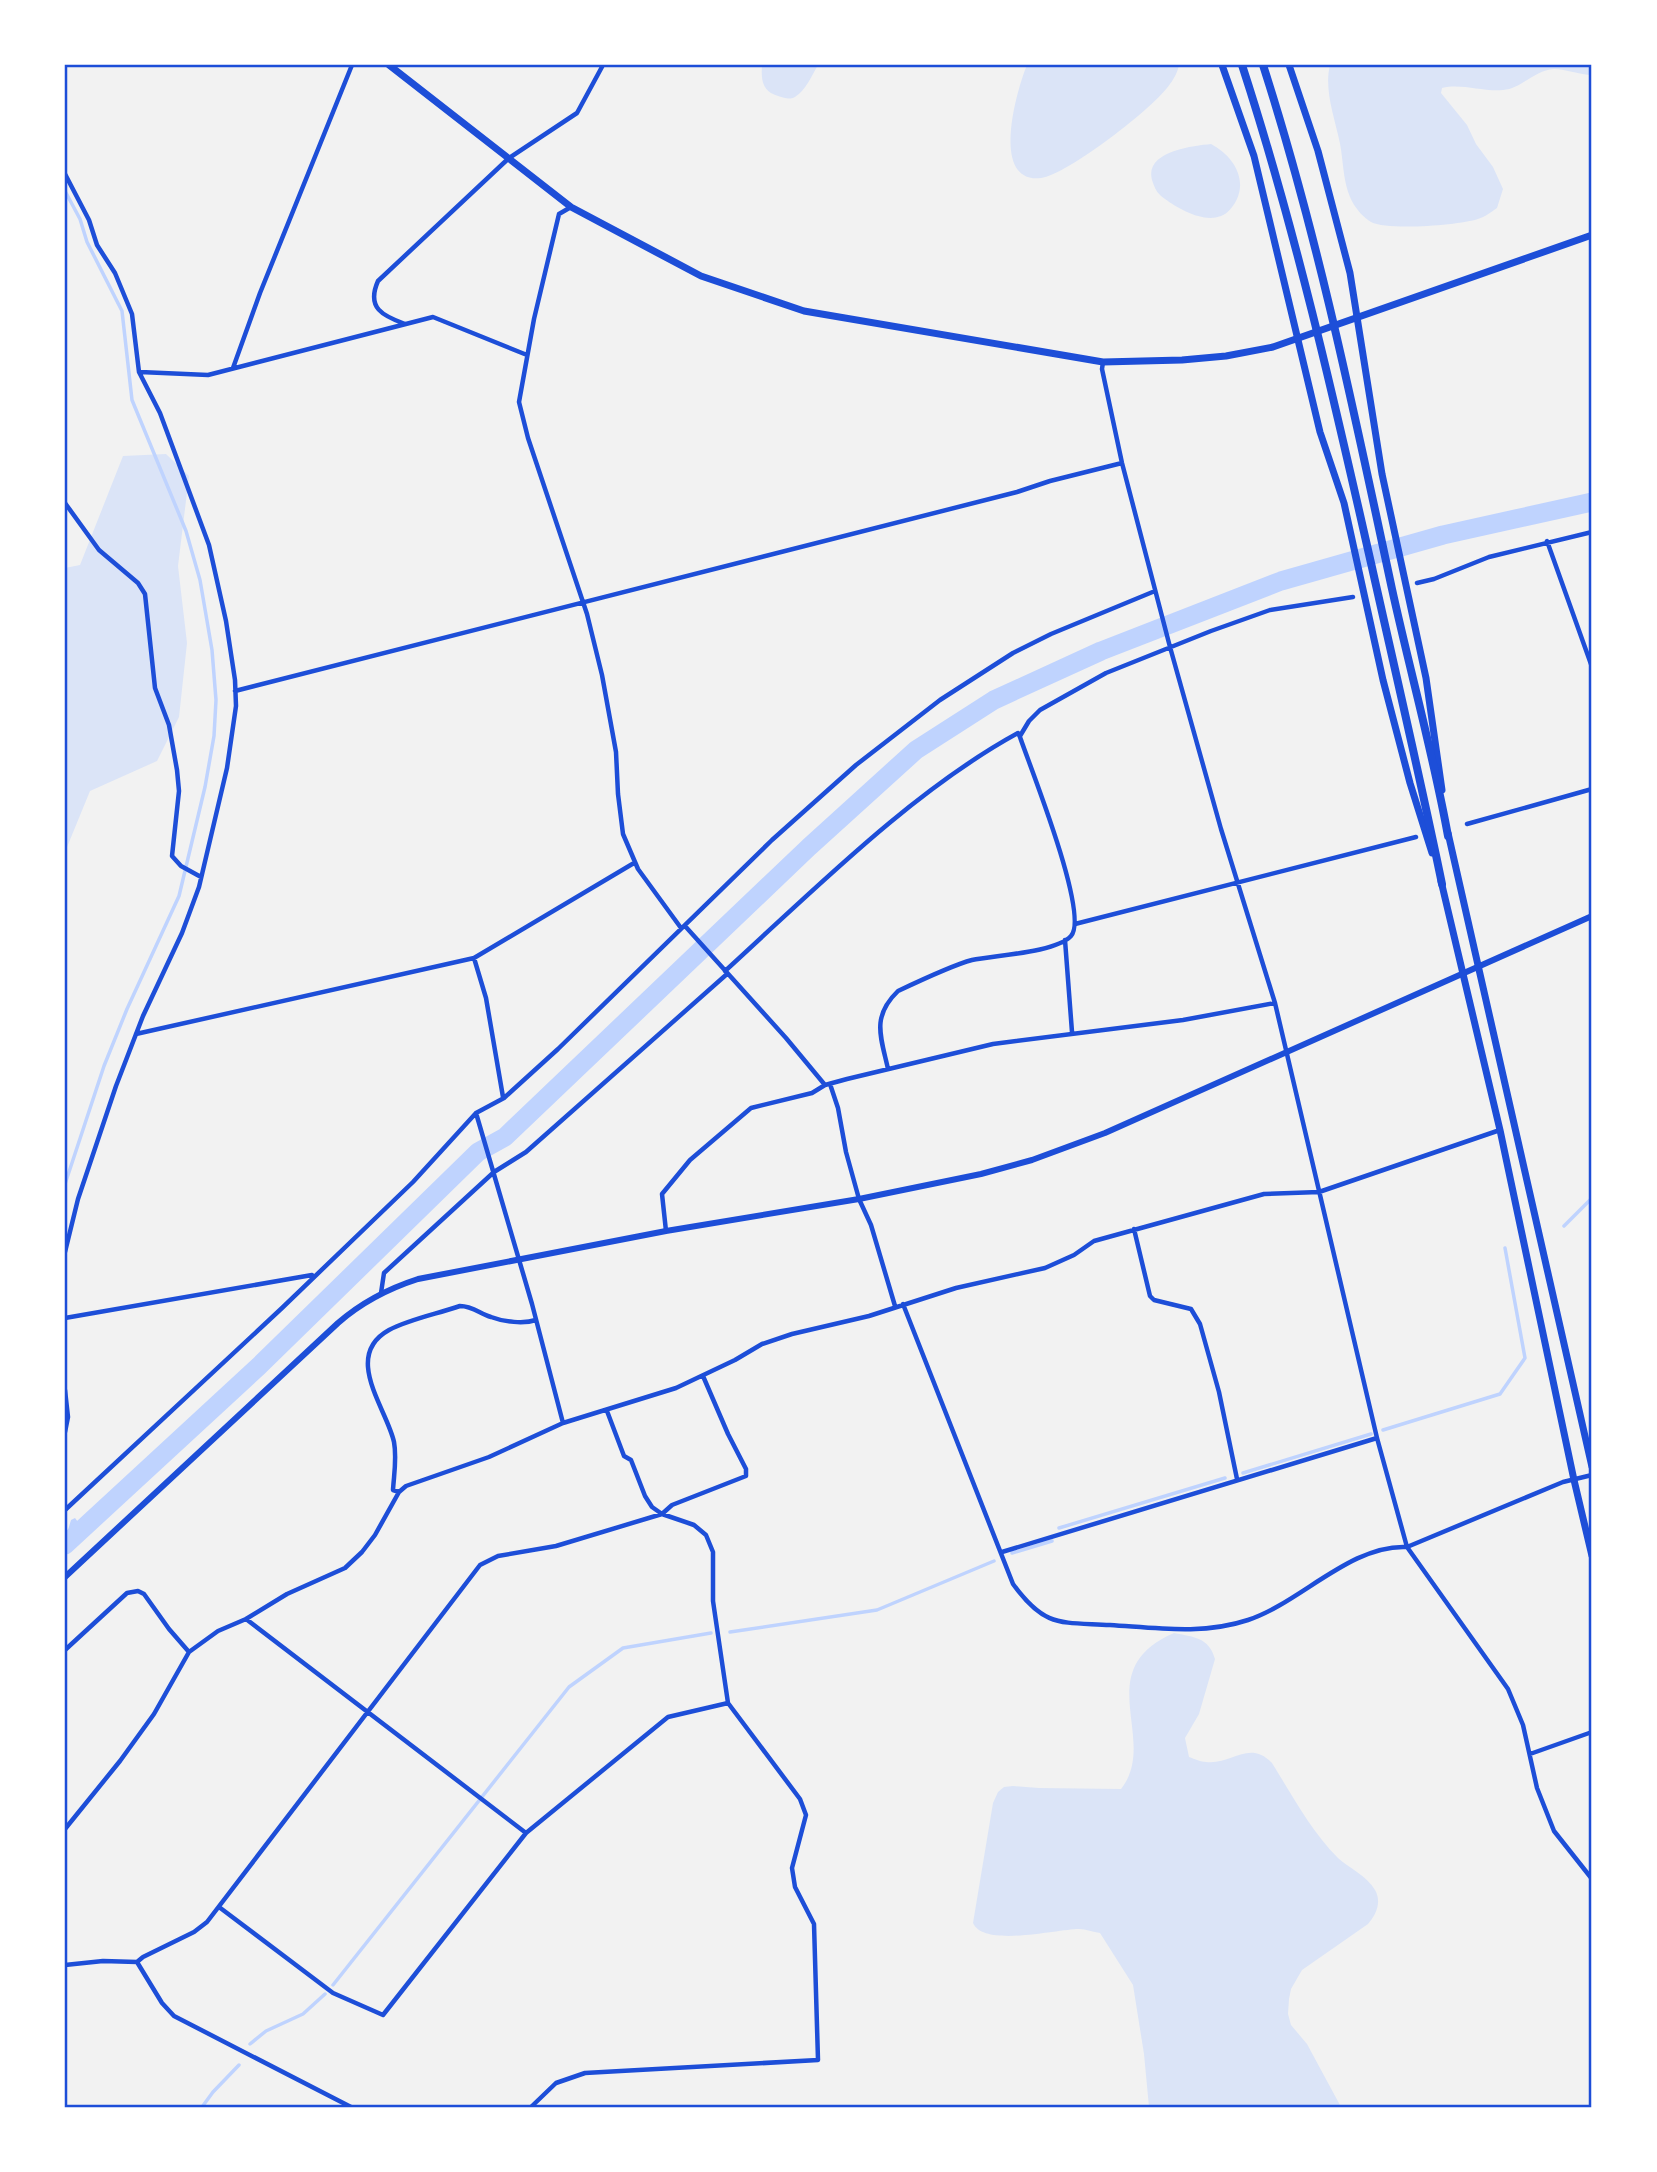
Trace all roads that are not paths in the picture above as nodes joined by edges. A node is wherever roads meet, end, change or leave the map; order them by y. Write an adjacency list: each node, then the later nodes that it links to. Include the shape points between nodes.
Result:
1 (352, 65): 17 (street)
2 (389, 65): 8 (main road)
3 (603, 65): 8 (street, via 577,113)
4 (1222, 65): 14 (main road, via 1254,156)
5 (1242, 65): 38 (highway, via 1314,313)
6 (1262, 65): 33 (highway, via 1331,308)
7 (1289, 65): 12 (main road, via 1318,151)
8 (509, 158): 10 (main road); 13 (street, via 378,281 374,296 379,310)
9 (65, 174): 18 (street, via 132,314)
10 (571, 207): 15 (street, via 559,214); 16 (main road, via 701,275 804,311)
11 (1592, 235): 12 (main road)
12 (1358, 317): 14 (main road); 33 (main road, via 1391,521 1426,678)
13 (406, 324): 15 (street, via 433,317); 17 (street)
14 (1299, 339): 16 (main road, via 1226,356); 38 (main road, via 1320,432 1344,503 1382,680)
15 (527, 355): 26 (street, via 519,393 522,415)
16 (1103, 362): 19 (street)
17 (233, 369): 18 (street, via 208,375)
18 (139, 372): 29 (street, via 160,413 209,545)
19 (1122, 463): 24 (street); 26 (street)
20 (65, 503): 36 (street, via 99,550 145,594 155,688 169,725 177,770 172,856)
21 (1592, 532): 22 (street)
22 (1547, 541): 23 (street); 28 (street)
23 (1417, 583)
24 (1155, 591): 27 (street); 41 (street, via 1013,653 940,700 816,800)
25 (1353, 597): 27 (street, via 1270,610)
26 (583, 603): 29 (street); 35 (street, via 610,711 623,834)
27 (1170, 646): 30 (street, via 1106,673 1040,710); 37 (street)
28 (1592, 667)
29 (235, 691): 36 (street, via 227,768)
30 (1020, 737): 40 (street, via 1066,872); 45 (street, via 1018,733 989,749 876,835)
31 (1592, 789): 32 (street)
32 (1467, 824)
33 (1448, 836): 44 (main road)
34 (1416, 837): 37 (street)
35 (634, 863): 41 (street); 43 (street)
36 (201, 877): 49 (street, via 182,933)
37 (1238, 883): 40 (street); 47 (street)
38 (1442, 884): 46 (main road)
39 (1592, 916): 44 (main road)
40 (1075, 924): 42 (street)
41 (684, 927): 45 (street); 53 (street)
42 (1065, 940): 48 (street); 51 (street, via 1035,951 970,961 898,991 880,1018)
43 (474, 958): 49 (street); 53 (street, via 486,998)
44 (1480, 968): 46 (main road); 75 (main road)
45 (724, 971): 52 (street); 56 (street, via 526,1152)
46 (1463, 974): 50 (main road); 55 (main road)
47 (1275, 1003): 48 (street, via 1183,1020); 50 (street)
48 (1072, 1032): 51 (street, via 993,1044)
49 (136, 1034): 61 (street, via 78,1199)
50 (1285, 1052): 57 (street); 58 (main road, via 1032,1160)
51 (888, 1069): 52 (street)
52 (828, 1085): 58 (street, via 838,1108); 60 (street, via 751,1108 690,1160 663,1194)
53 (503, 1098): 54 (street)
54 (476, 1113): 56 (street); 63 (street, via 413,1182)
55 (1500, 1129): 57 (street); 78 (main road)
56 (493, 1171): 62 (street); 64 (street, via 384,1273)
57 (1319, 1192): 59 (street, via 1264,1194); 74 (street)
58 (859, 1199): 60 (main road); 66 (street)
59 (1134, 1229): 65 (street, via 1094,1241 1045,1268); 77 (street, via 1150,1296 1191,1309 1200,1324)
60 (666, 1231): 62 (main road)
61 (65, 1252)
62 (517, 1259): 64 (main road, via 418,1279); 68 (street)
63 (313, 1275): 67 (street); 80 (street)
64 (381, 1293): 85 (main road, via 338,1323)
65 (903, 1304): 66 (street); 83 (street)
66 (895, 1306): 69 (street, via 762,1344)
67 (65, 1318)
68 (536, 1320): 72 (street); 79 (street, via 505,1320 460,1306 380,1336 368,1366 373,1391 394,1440 393,1490)
69 (703, 1376): 71 (street); 81 (street, via 746,1476 672,1505)
70 (65, 1390): 73 (street)
71 (607, 1411): 72 (street); 81 (street, via 645,1496)
72 (563, 1423): 79 (street)
73 (65, 1432)
74 (1377, 1438): 77 (street); 82 (street)
75 (1592, 1467)
76 (1592, 1475): 78 (street)
77 (1237, 1479): 83 (street)
78 (1574, 1480): 82 (street); 84 (main road)
79 (399, 1492): 86 (street, via 375,1535 345,1569 286,1594)
80 (65, 1510)
81 (662, 1514): 89 (street, via 694,1525 706,1535 713,1552 713,1601); 90 (street, via 480,1565)
82 (1407, 1547): 83 (street, via 1370,1553 1250,1620 1184,1630 1044,1618 1013,1584); 92 (street, via 1508,1689)
83 (1002, 1552)
84 (1592, 1556)
85 (65, 1577)
86 (246, 1619): 88 (street); 90 (street)
87 (65, 1650): 88 (street, via 133,1590 144,1594)
88 (189, 1651): 93 (street, via 154,1714)
89 (728, 1703): 94 (street, via 668,1717); 101 (street, via 800,1799 806,1815 792,1868 795,1887 814,1924 818,2060 585,2073 556,2083)
90 (365, 1713): 94 (street); 96 (street)
91 (1592, 1732): 92 (street)
92 (1530, 1754): 95 (street, via 1554,1831)
93 (65, 1829)
94 (526, 1833): 96 (street, via 383,2015 333,1993)
95 (1592, 1879)
96 (219, 1907): 97 (street, via 194,1932)
97 (137, 1962): 98 (street); 99 (street, via 174,2016)
98 (65, 1965)
99 (344, 2106): 100 (street)
100 (351, 2107)
101 (531, 2107)

